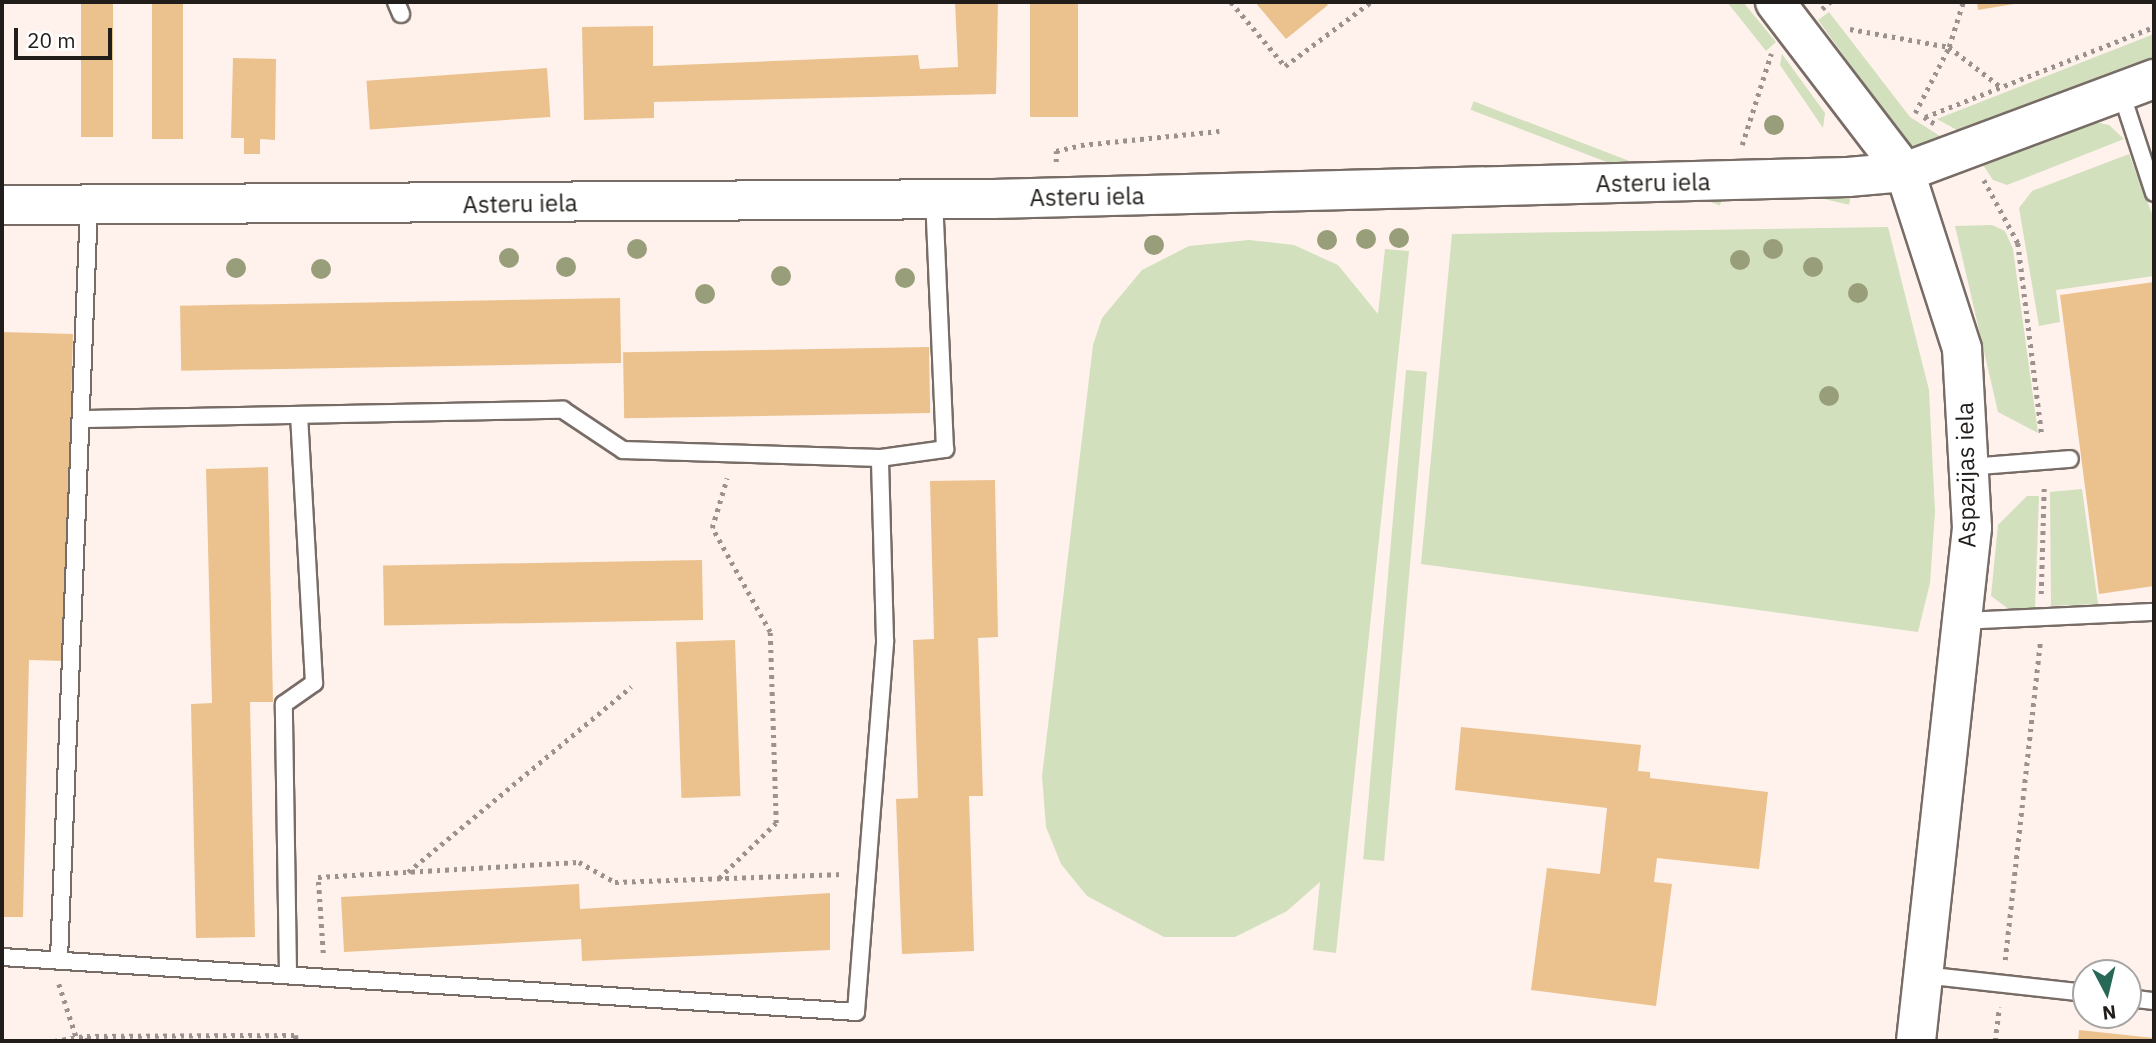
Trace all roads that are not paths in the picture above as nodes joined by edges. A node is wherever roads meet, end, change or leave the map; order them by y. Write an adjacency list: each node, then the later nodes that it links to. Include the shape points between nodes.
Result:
1 (1774, 2): 3 (street, Aspazijas iela)
2 (2137, 85): 3 (street, Asteru iela); 4 (lane)
3 (1905, 172): 5 (street, Asteru iela); 12 (street, Aspazijas iela, via 1962,349)
4 (2154, 193)
5 (934, 198): 7 (street, Asteru iela); 10 (lane, via 945,449)
6 (2, 205): 7 (street, Asteru iela)
7 (89, 207): 9 (lane)
8 (299, 415): 9 (lane); 10 (lane, via 564,410 623,450); 17 (lane, via 314,683 285,704)
9 (82, 419): 16 (lane)
10 (880, 458): 17 (lane, via 885,640 856,1012)
11 (2070, 459): 12 (lane)
12 (1968, 467): 14 (street, Aspazijas iela, via 1972,528)
13 (2154, 612): 14 (lane)
14 (1962, 621): 18 (street, Aspazijas iela)
15 (2, 957): 16 (lane)
16 (55, 959): 17 (lane)
17 (288, 973)
18 (1923, 975): 19 (lane); 20 (street, Aspazijas iela)
19 (2072, 991)
20 (1916, 1041)

